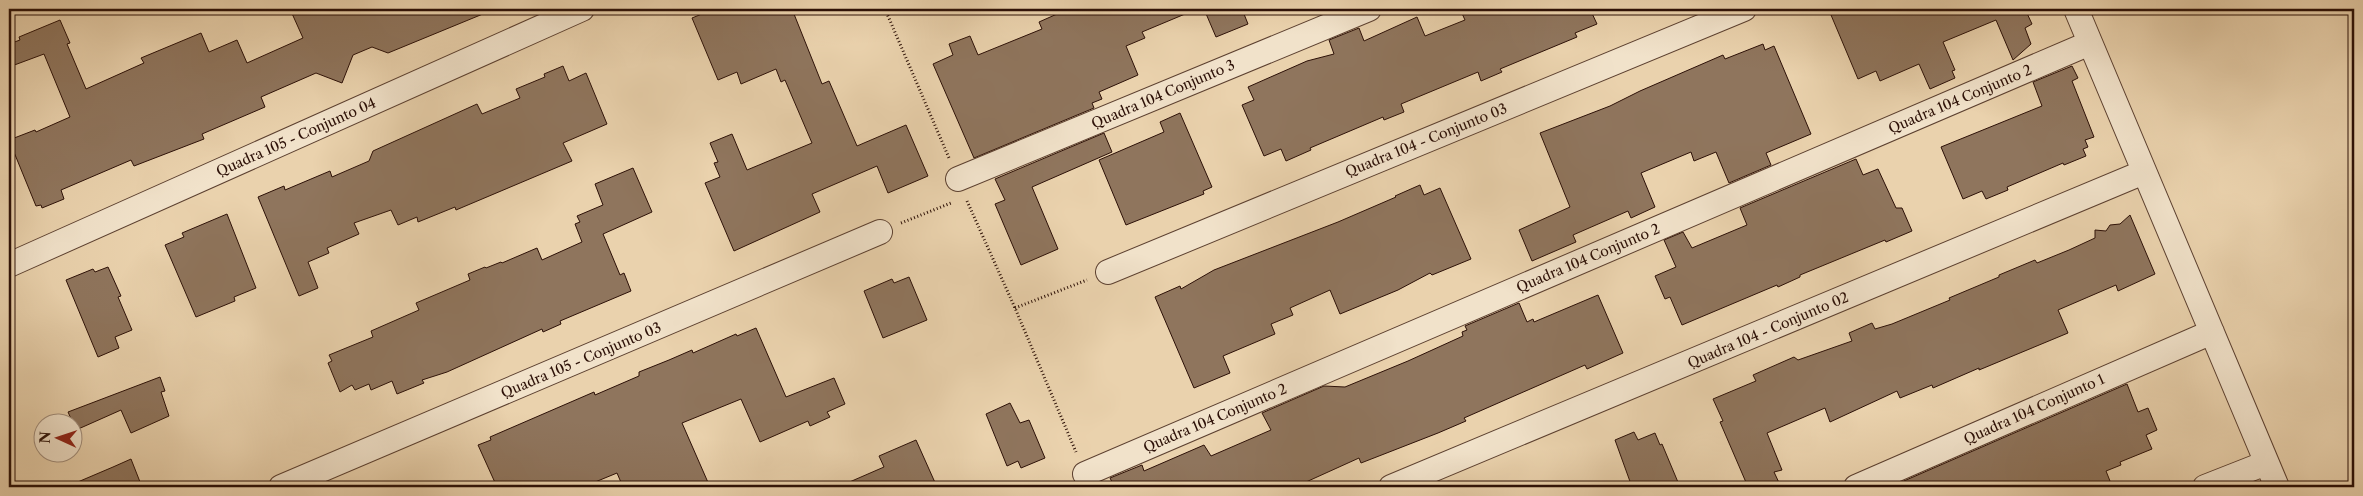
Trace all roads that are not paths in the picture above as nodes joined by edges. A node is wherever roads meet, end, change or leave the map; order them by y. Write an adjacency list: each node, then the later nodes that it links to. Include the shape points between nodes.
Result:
1 (582, 9): 9 (street, Quadra 105 - Conjunto 04)
2 (1369, 9): 7 (street, Quadra 104 Conjunto 3)
3 (1744, 9): 10 (street, Quadra 104 - Conjunto 03)
4 (2076, 9): 5 (street)
5 (2090, 43): 6 (street); 13 (street, Quadra 104 Conjunto 2)
6 (2144, 172): 11 (street); 15 (street, Quadra 104 - Conjunto 02)
7 (962, 188)
8 (880, 232): 14 (street, Quadra 105 - Conjunto 03)
9 (9, 265)
10 (1108, 272)
11 (2212, 332): 12 (street); 16 (street, Quadra 104 Conjunto 1)
12 (2266, 462): 17 (street); 18 (street)
13 (1085, 474)
14 (281, 487)
15 (1391, 487)
16 (1856, 487)
17 (2205, 487)
18 (2277, 487)

